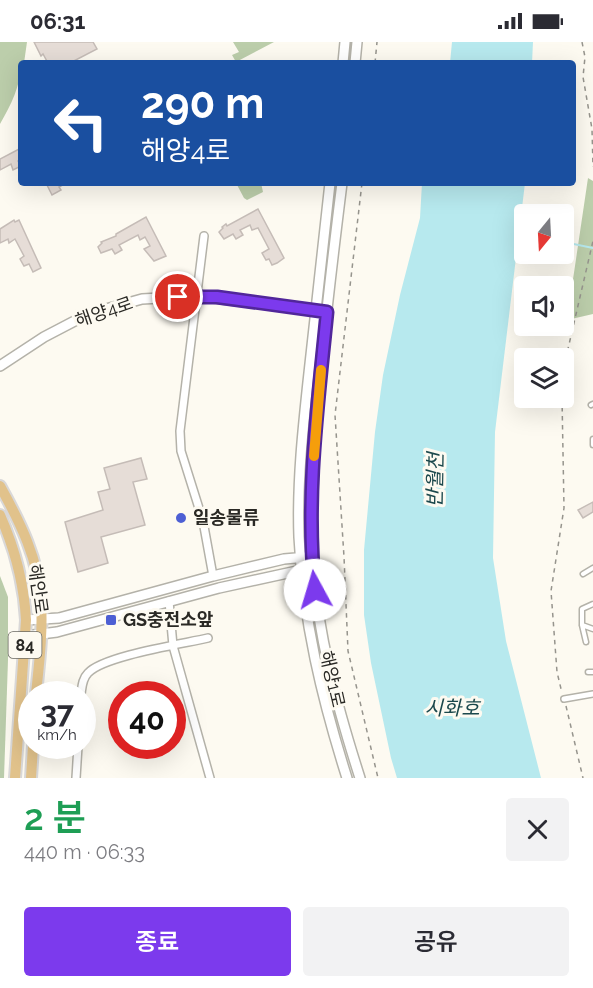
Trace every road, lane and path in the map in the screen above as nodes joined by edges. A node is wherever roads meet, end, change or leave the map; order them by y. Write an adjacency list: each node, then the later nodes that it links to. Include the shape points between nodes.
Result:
1 (345, 42): 5 (street)
2 (357, 42): 6 (street)
3 (377, 42): 7 (path)
4 (582, 42): 8 (path)
5 (343, 60)
6 (355, 60)
7 (375, 60)
8 (593, 167)
9 (330, 186): 17 (street, 해양1로)
10 (342, 186): 18 (street, 해양1로)
11 (362, 186): 56 (path, via 335,415 348,651)
12 (204, 236): 16 (street)
13 (593, 241): 14 (path)
14 (588, 267): 15 (path); 19 (path)
15 (593, 267)
16 (197, 296): 17 (street, 해양4로); 20 (street, 해양4로, via 142,299 88,314); 32 (street, via 180,451 203,521)
17 (315, 311): 18 (street, 해양4로); 27 (street, 해양1로, via 302,439)
18 (327, 312): 26 (street, 해양1로, via 312,471)
19 (568, 348)
20 (0, 366)
21 (562, 408): 47 (path, via 564,508 551,591 556,672)
22 (593, 439): 23 (lane)
23 (593, 445)
24 (0, 486): 35 (main road, 해안로 / 84, via 18,519 36,568)
25 (0, 515): 36 (main road, 해안로 / 84, via 18,564)
26 (312, 556): 27 (street); 28 (street, 해양1로)
27 (301, 558): 30 (street, 해양1로); 32 (street)
28 (313, 568): 30 (street); 55 (street, 해양1로, via 326,656)
29 (593, 568): 31 (lane)
30 (301, 570): 33 (street); 54 (street, 해양1로, via 313,654)
31 (583, 573)
32 (213, 576): 35 (street, via 67,616)
33 (169, 601): 39 (street); 43 (street)
34 (593, 604): 37 (lane, via 582,609)
35 (41, 619): 36 (street); 39 (main road, 해안로 / 84)
36 (26, 621): 40 (main road, 해안로 / 84)
37 (582, 625): 38 (lane); 42 (lane)
38 (593, 629)
39 (40, 635): 40 (street); 44 (main road, 해안로 / 84)
40 (25, 636): 50 (main road, 해안로 / 84)
41 (208, 638): 43 (street)
42 (586, 642)
43 (173, 646): 45 (street, via 107,661 88,672); 53 (street)
44 (37, 681)
45 (83, 681)
46 (593, 694): 47 (street)
47 (564, 699): 57 (path)
48 (32, 759): 51 (main road)
49 (77, 759): 52 (street)
50 (15, 778)
51 (31, 778)
52 (76, 778)
53 (210, 778)
54 (347, 778)
55 (360, 778)
56 (378, 778)
57 (583, 778)

